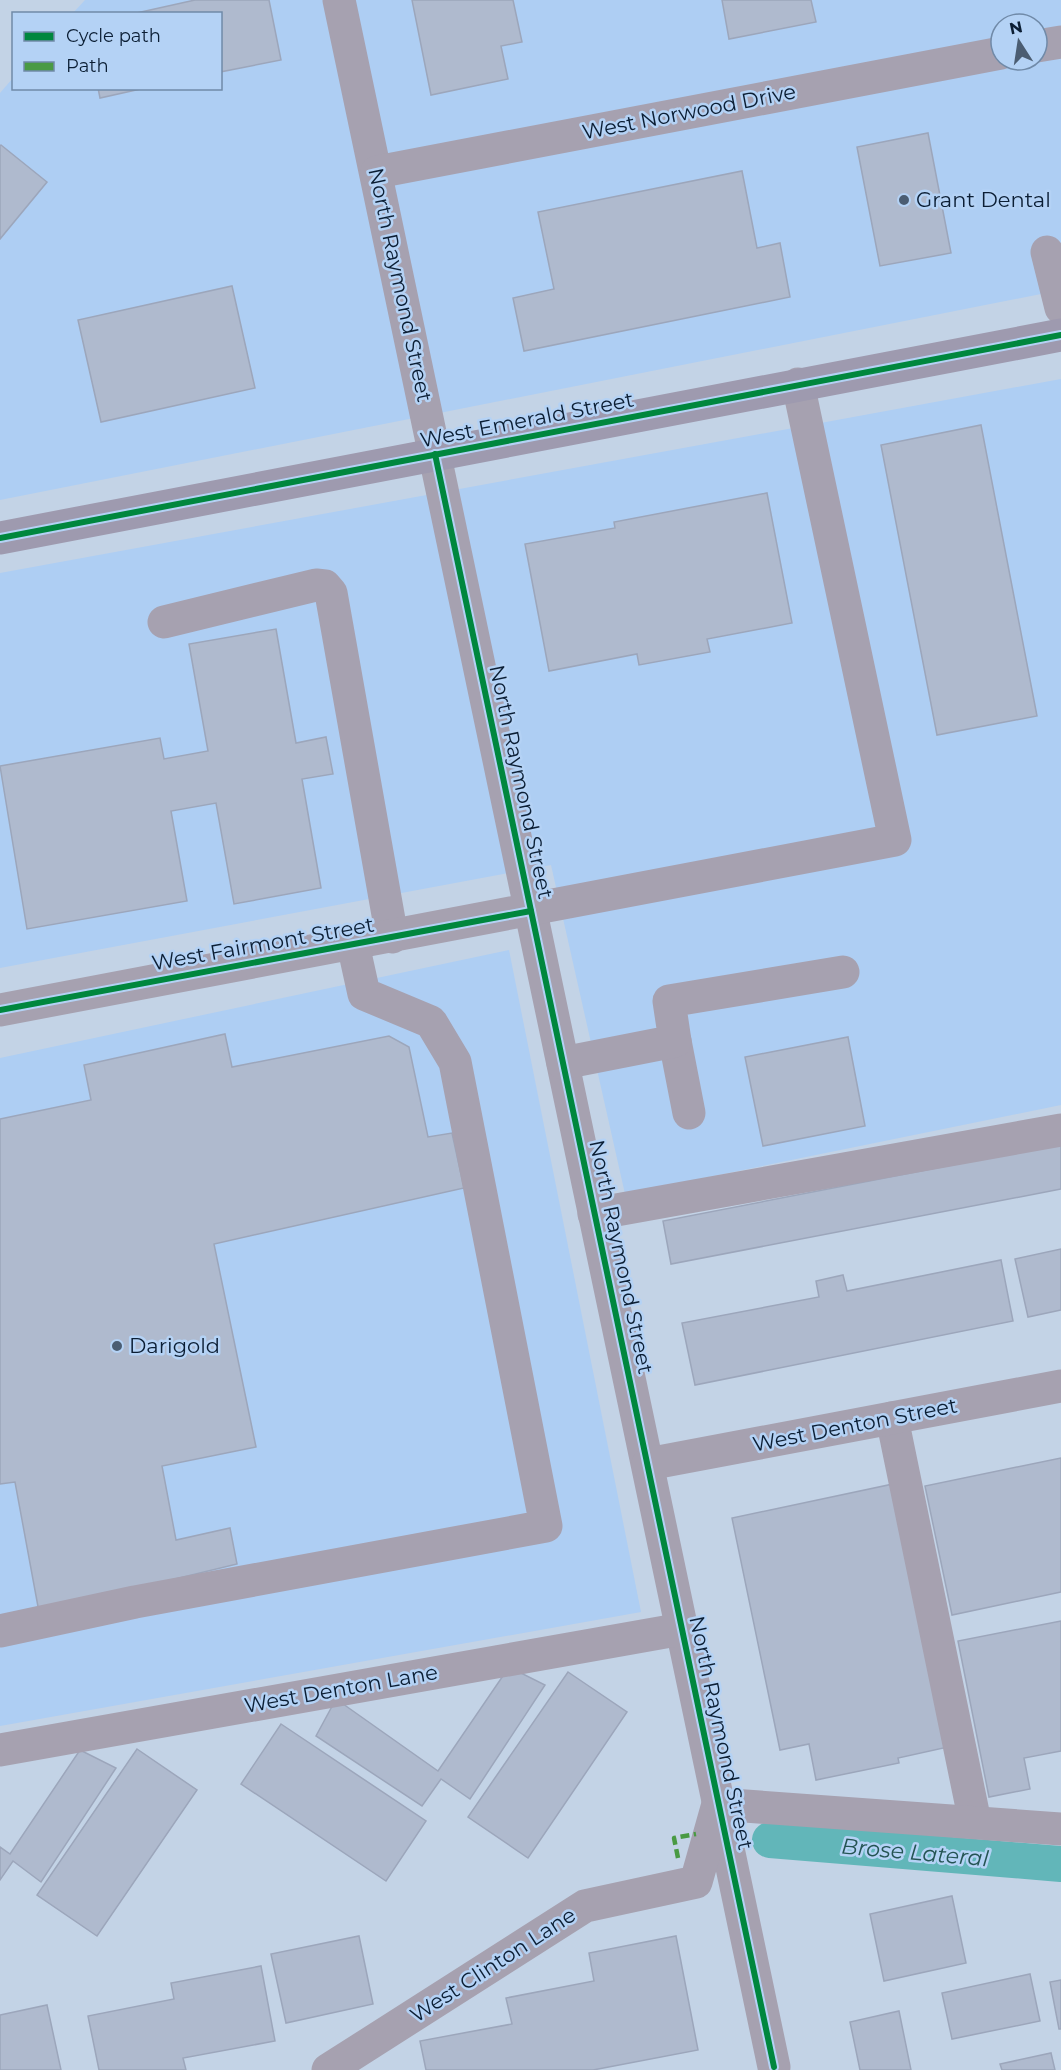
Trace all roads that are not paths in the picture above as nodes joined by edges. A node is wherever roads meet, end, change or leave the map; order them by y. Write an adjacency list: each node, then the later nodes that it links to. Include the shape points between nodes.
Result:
1 (339, 0): 3 (street, North Raymond Street)
2 (989, 55): 3 (street, West Norwood Drive)
3 (377, 172): 8 (street, North Raymond Street)
4 (1047, 252): 5 (street)
5 (1061, 308)
6 (1061, 335): 7 (main road, West Emerald Street)
7 (798, 384): 8 (main road, West Emerald Street); 11 (street, West Fairmont Street, via 895,840)
8 (435, 454): 9 (main road, West Emerald Street); 11 (street, North Raymond Street)
9 (0, 538)
10 (164, 622): 12 (street, via 316,585 325,586 331,593)
11 (531, 911): 12 (street, West Fairmont Street); 17 (street, North Raymond Street)
12 (392, 937): 13 (street, West Fairmont Street)
13 (353, 944): 15 (street, West Fairmont Street); 25 (street, via 364,994 431,1022 455,1062 546,1526)
14 (843, 972): 16 (street, via 669,1001)
15 (0, 1010)
16 (675, 1041): 17 (street); 18 (street)
17 (563, 1064): 20 (street, North Raymond Street)
18 (688, 1113)
19 (1061, 1130): 20 (street)
20 (594, 1214): 23 (street, North Raymond Street)
21 (1061, 1386): 22 (street, West Denton Street)
22 (892, 1418): 23 (street, West Denton Street); 28 (street)
23 (648, 1464): 24 (street, North Raymond Street)
24 (682, 1629): 26 (street, West Denton Lane); 27 (street, North Raymond Street)
25 (0, 1631)
26 (0, 1750)
27 (718, 1804): 28 (street, North Raymond Street); 30 (street, North Raymond Street); 31 (street, West Clinton Lane, via 696,1882 585,1906)
28 (975, 1822): 29 (street, North Raymond Street)
29 (1061, 1829)
30 (774, 2067)
31 (328, 2070)

